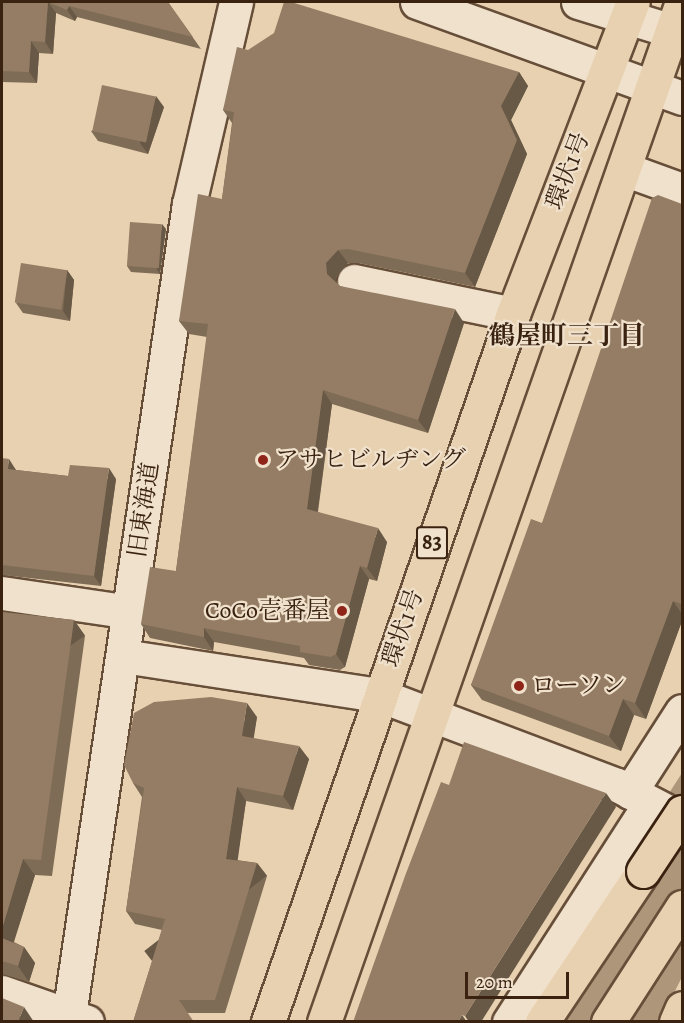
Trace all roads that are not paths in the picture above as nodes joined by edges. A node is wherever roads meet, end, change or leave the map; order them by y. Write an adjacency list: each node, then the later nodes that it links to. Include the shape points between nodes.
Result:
1 (236, 2): 14 (street, 旧東海道, via 189,204)
2 (417, 2): 6 (street)
3 (578, 2): 4 (street)
4 (630, 10): 5 (street); 6 (main road, 環状1号 / 83)
5 (679, 22): 7 (main road, 83)
6 (607, 68): 7 (street); 12 (main road, 環状1号 / 83)
7 (652, 87): 8 (street); 9 (main road, 83)
8 (682, 98)
9 (624, 169): 10 (street); 18 (main road, 83)
10 (682, 190)
11 (354, 281): 12 (street)
12 (513, 314): 16 (main road, 環状1号 / 83)
13 (2, 593): 14 (street)
14 (130, 612): 15 (street, 旧東海道)
15 (123, 656): 16 (street); 24 (street, 旧東海道)
16 (380, 695): 18 (street); 25 (main road, 環状1号 / 83)
17 (682, 711): 19 (street)
18 (433, 714): 19 (street); 26 (main road, 83)
19 (662, 807): 27 (street); 28 (main road, bridge, via 643,871)
20 (682, 907): 29 (main road)
21 (682, 942): 30 (main road)
22 (2, 992): 24 (street)
23 (682, 1008): 31 (main road)
24 (74, 1020)
25 (268, 1022)
26 (324, 1022)
27 (509, 1022)
28 (542, 1022)
29 (608, 1022)
30 (629, 1022)
31 (676, 1022)

